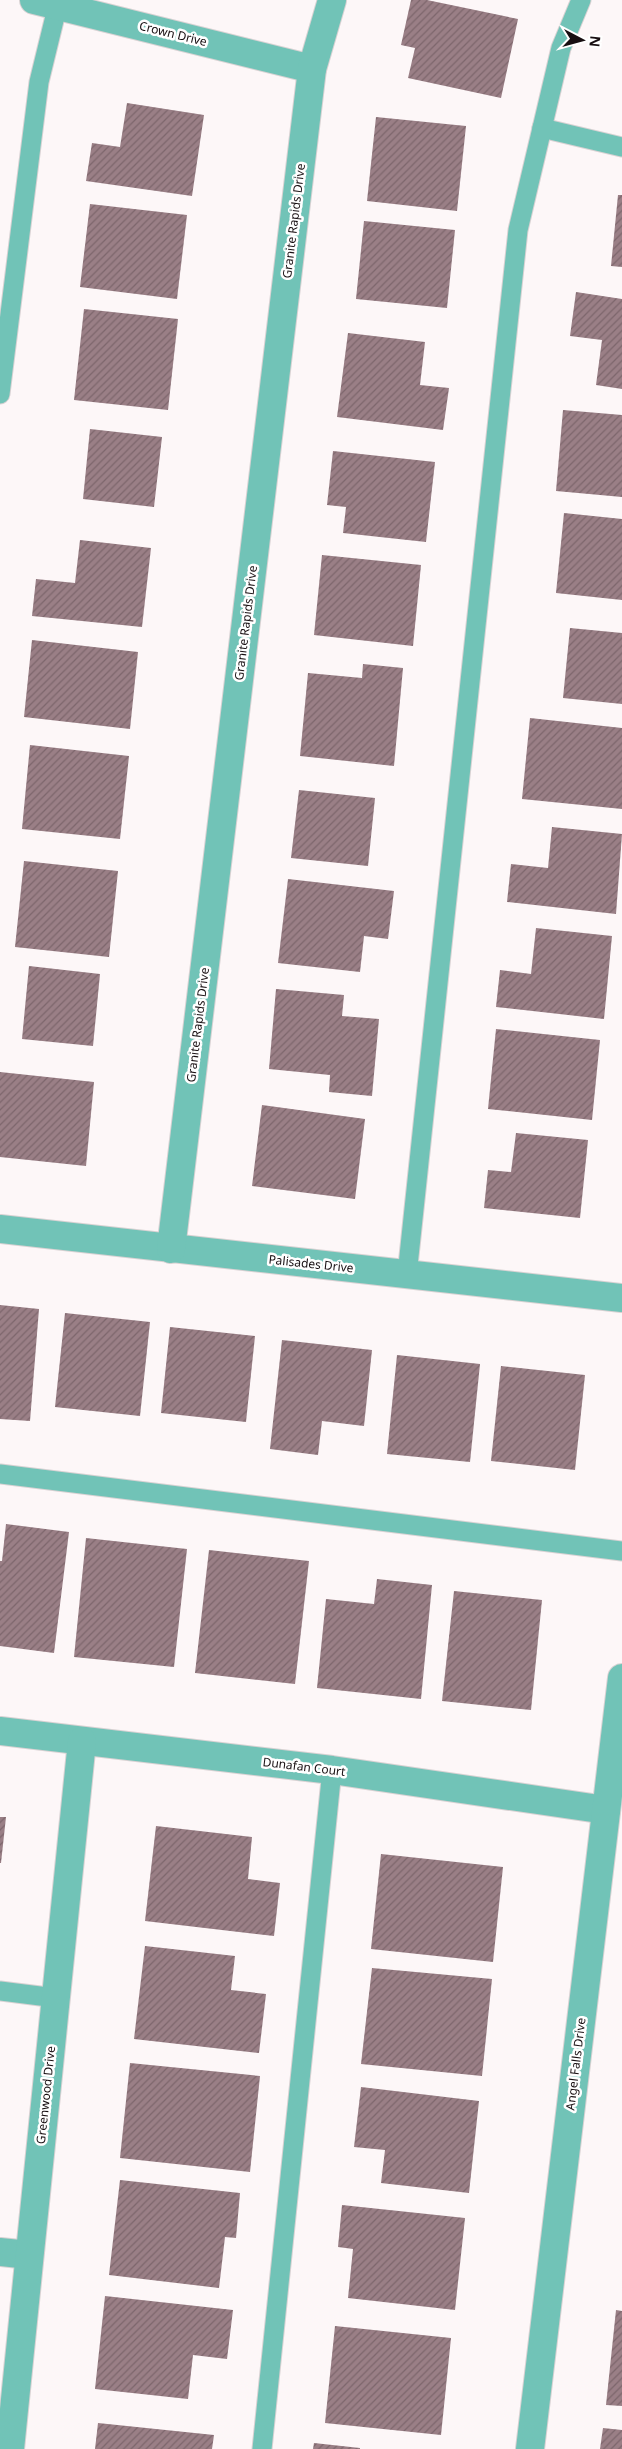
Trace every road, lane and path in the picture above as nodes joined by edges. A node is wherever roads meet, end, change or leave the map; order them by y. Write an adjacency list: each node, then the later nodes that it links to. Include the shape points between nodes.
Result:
1 (332, 0): 4 (street, Granite Rapids Drive)
2 (581, 0): 5 (lane, via 561,48)
3 (50, 2): 4 (street, Crown Drive); 7 (lane)
4 (312, 69): 9 (street, Granite Rapids Drive)
5 (542, 128): 6 (lane); 10 (lane, via 518,230)
6 (622, 147)
7 (0, 394)
8 (0, 1228): 9 (street, Palisades Drive)
9 (171, 1249): 10 (street, Palisades Drive)
10 (407, 1275): 11 (street, Palisades Drive)
11 (622, 1298)
12 (0, 1474): 13 (lane)
13 (622, 1551)
14 (622, 1678): 18 (street, Angel Falls Drive)
15 (0, 1731): 16 (street, Dunafan Court)
16 (82, 1740): 17 (street, Dunafan Court); 20 (street, Greenwood Drive)
17 (332, 1770): 18 (street, Dunafan Court); 24 (lane)
18 (606, 1810): 25 (street, Angel Falls Drive)
19 (0, 1991): 20 (lane)
20 (56, 1998): 22 (street, Greenwood Drive)
21 (0, 2252): 22 (street)
22 (29, 2255): 23 (street, Greenwood Drive)
23 (10, 2449)
24 (262, 2449)
25 (530, 2449)

